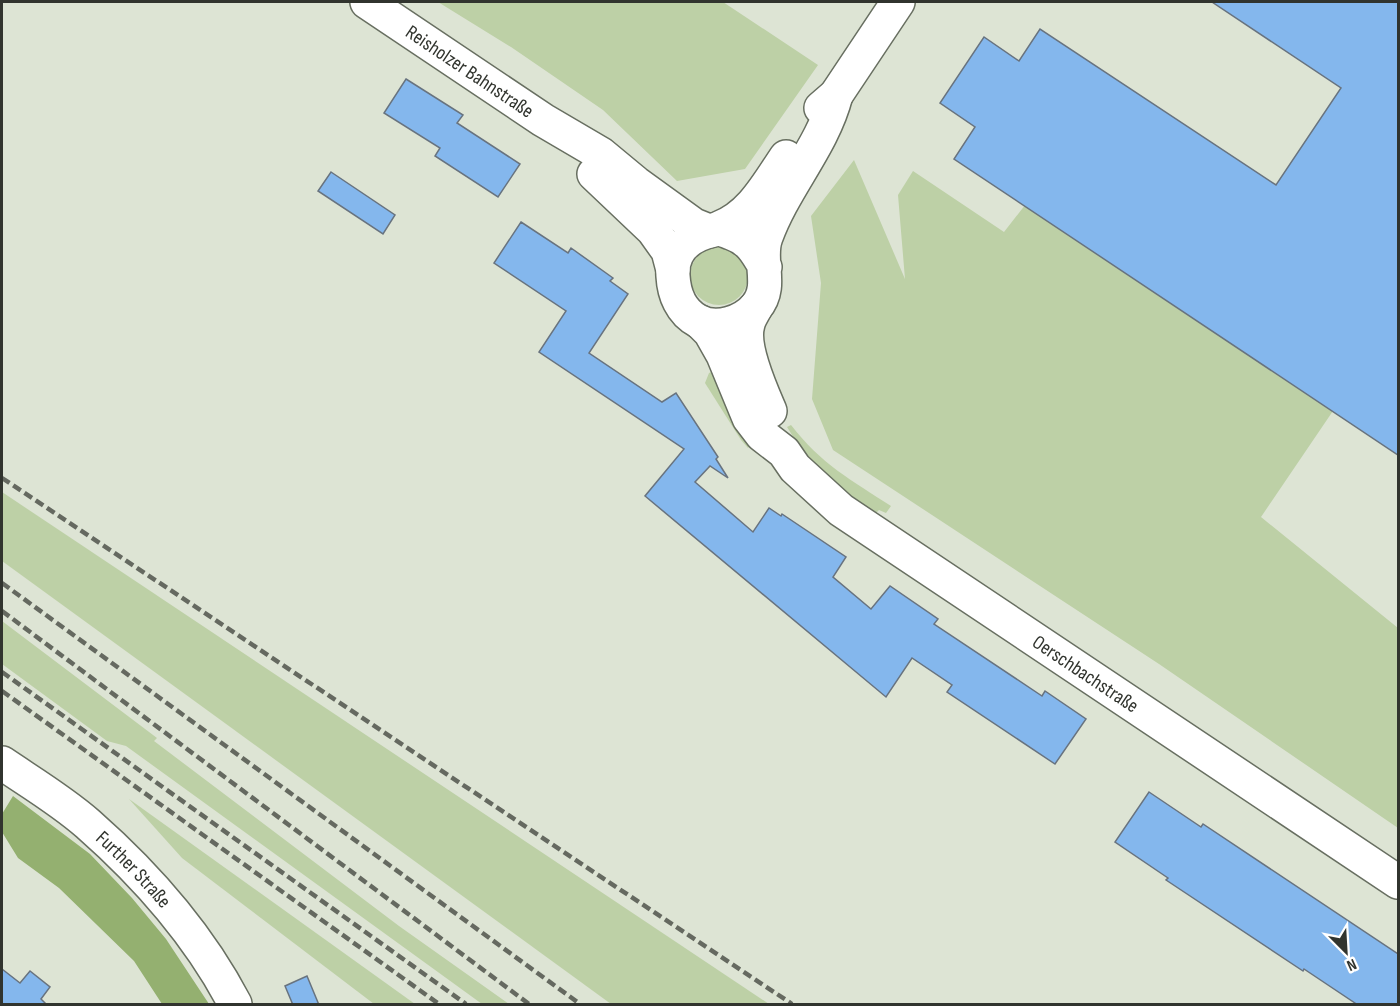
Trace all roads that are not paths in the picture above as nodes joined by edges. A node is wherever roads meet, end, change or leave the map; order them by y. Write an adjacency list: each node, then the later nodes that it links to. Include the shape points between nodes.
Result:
1 (367, 2): 4 (main road, Reisholzer Bahnstraße)
2 (898, 2): 3 (main road)
3 (836, 95): 5 (main road, via 818,111 744,214 734,223); 6 (main road, via 831,115 764,240)
4 (543, 120): 5 (main road, Reisholzer Bahnstraße, via 601,154 693,225); 7 (main road, Reisholzer Bahnstraße, via 653,230 668,251)
5 (714, 230): 6 (main road, Reisholzer Bahnstraße, via 747,241); 7 (main road, via 681,247)
6 (765, 267): 8 (main road, via 766,285)
7 (673, 270): 9 (main road, Reisholzer Bahnstraße, via 676,297)
8 (756, 307): 9 (main road, via 744,318 727,324); 10 (main road, Oerschbachstraße, via 747,326 748,349)
9 (700, 322): 10 (main road, Oerschbachstraße, via 723,355 749,418 762,435)
10 (784, 452): 12 (main road, Oerschbachstraße, via 795,468 841,510)
11 (2, 763): 13 (main road, Further Straße, via 87,823 126,861 199,944)
12 (1398, 882)
13 (235, 1005)

